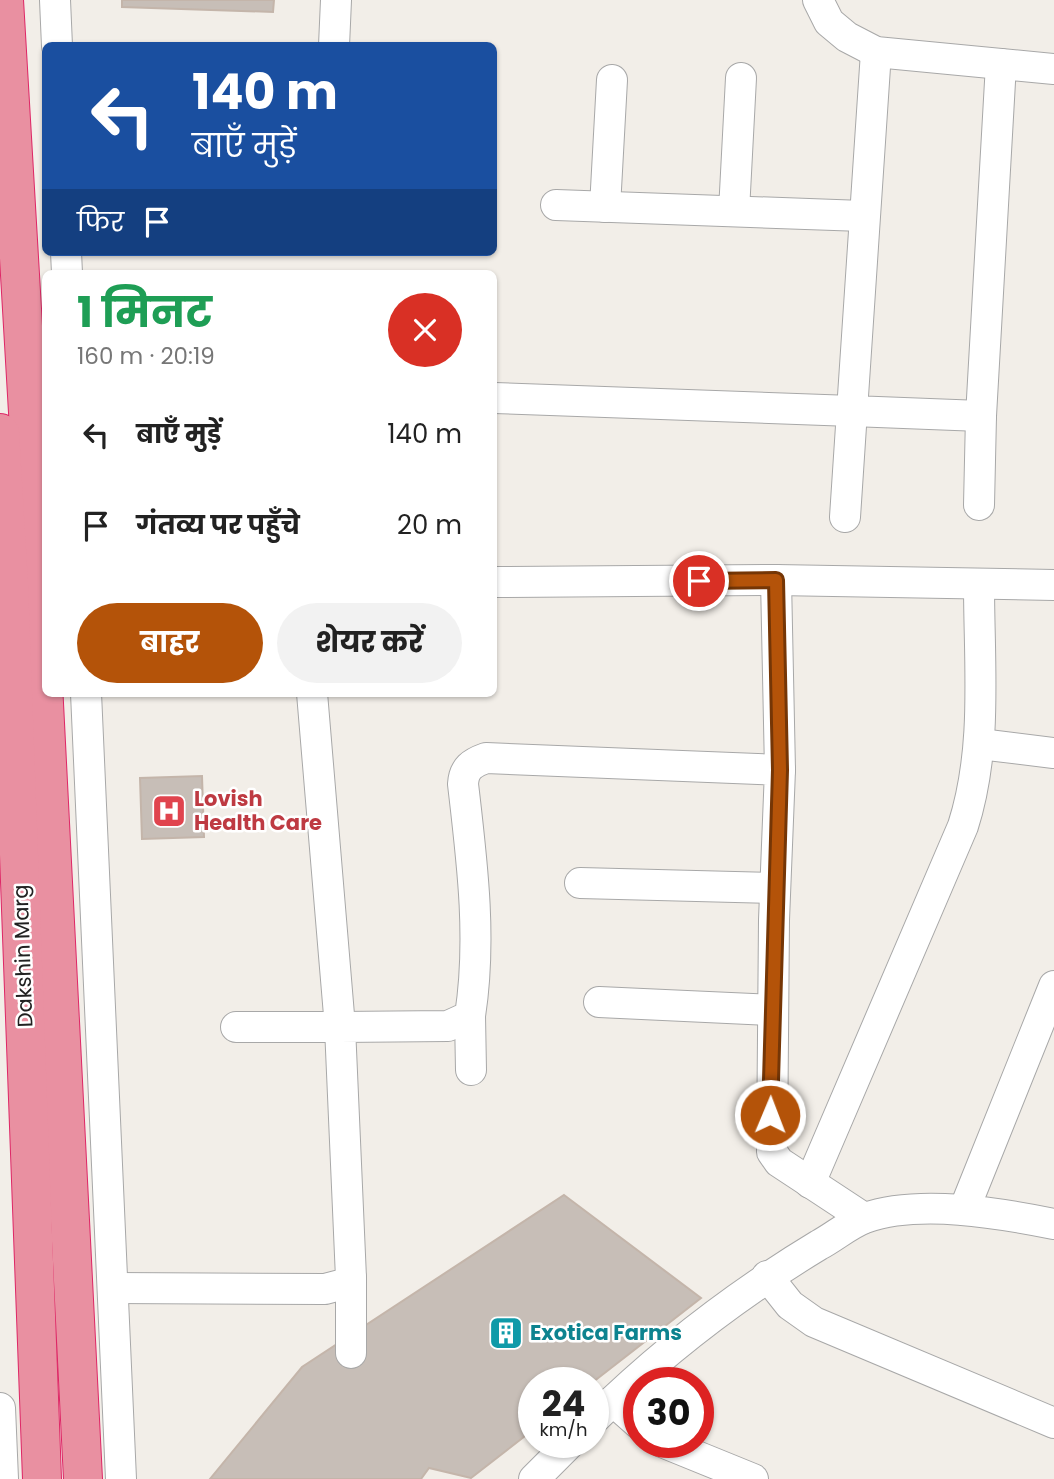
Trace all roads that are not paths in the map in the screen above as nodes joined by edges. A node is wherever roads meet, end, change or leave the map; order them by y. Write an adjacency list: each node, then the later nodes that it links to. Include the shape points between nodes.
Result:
1 (4, 0): 24 (highway)
2 (55, 0): 5 (street)
3 (336, 0): 6 (street)
4 (818, 0): 7 (street, via 829,22)
5 (57, 42)
6 (334, 42)
7 (876, 52): 8 (street); 15 (street)
8 (1001, 64): 9 (street); 18 (street)
9 (1054, 69)
10 (741, 78): 14 (street)
11 (612, 80): 13 (street)
12 (556, 205): 13 (street)
13 (606, 207): 14 (street)
14 (734, 211): 15 (street)
15 (863, 216): 17 (street)
16 (497, 398): 17 (street)
17 (852, 411): 18 (street); 21 (street)
18 (981, 416): 20 (street)
19 (0, 433): 24 (highway, Dakshin Marg)
20 (979, 505)
21 (845, 517)
22 (776, 580): 23 (street); 25 (street); 31 (street)
23 (497, 582)
24 (23, 583): 55 (highway, Dakshin Marg); 56 (highway)
25 (979, 584): 26 (street); 29 (street)
26 (1054, 585)
27 (86, 697): 47 (street)
28 (312, 697): 39 (street)
29 (980, 744): 30 (street); 41 (street, via 973,796 963,826)
30 (1054, 753)
31 (780, 770): 33 (street); 37 (street, via 486,758 472,763 463,784 475,880)
32 (580, 883): 33 (street)
33 (775, 888): 36 (street)
34 (1054, 986): 42 (street)
35 (599, 1002): 36 (street)
36 (772, 1010): 41 (street, via 772,1152)
37 (470, 1016): 39 (street, via 448,1026); 40 (street)
38 (236, 1027): 39 (street)
39 (340, 1027): 46 (street)
40 (471, 1070)
41 (810, 1183): 43 (street)
42 (964, 1210): 43 (street, via 908,1210); 44 (street)
43 (864, 1218): 45 (street)
44 (1054, 1224)
45 (767, 1276): 49 (street); 51 (street, via 790,1305 814,1322)
46 (351, 1278): 47 (street, via 325,1289); 48 (street)
47 (113, 1288): 57 (street)
48 (351, 1353)
49 (609, 1405)
50 (0, 1408): 54 (street)
51 (1054, 1423)
52 (555, 1458): 58 (street)
53 (701, 1458): 59 (street)
54 (2, 1461)
55 (42, 1479)
56 (83, 1479)
57 (121, 1479)
58 (534, 1479)
59 (753, 1479)

